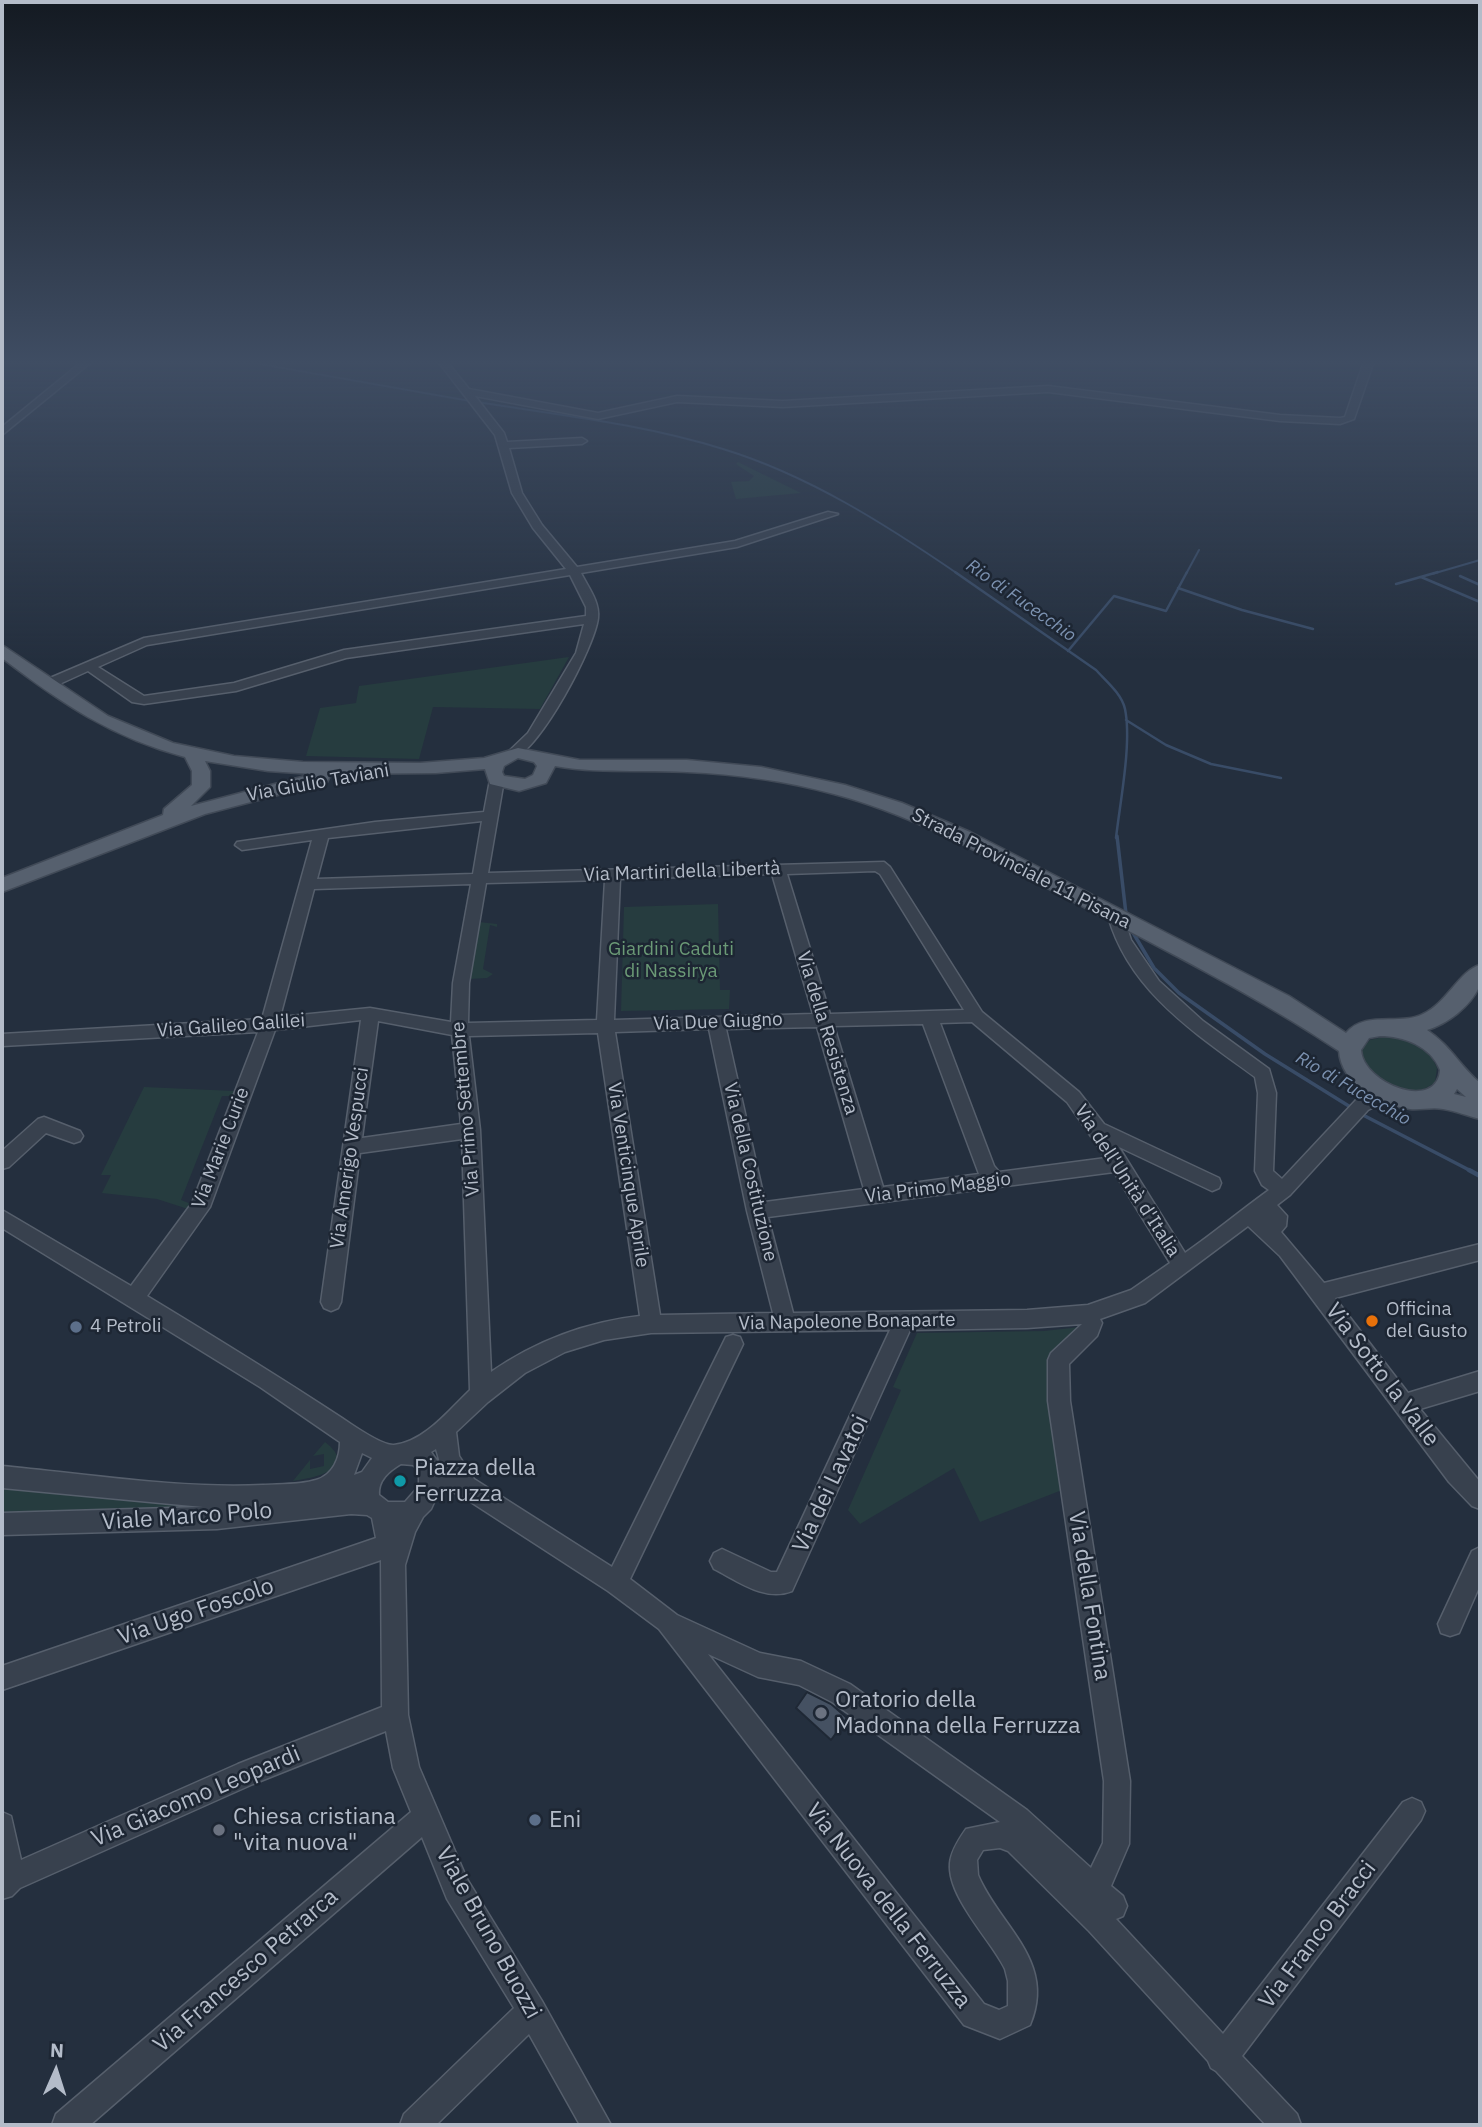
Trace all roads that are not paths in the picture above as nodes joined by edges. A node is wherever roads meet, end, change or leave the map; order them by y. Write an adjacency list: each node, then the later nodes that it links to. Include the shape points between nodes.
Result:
1 (507, 463): 3 (street, via 526,510)
2 (832, 514): 3 (street, via 737,544)
3 (573, 569): 4 (street, via 592,607); 6 (street, via 144,642)
4 (593, 619): 6 (street, via 344,654 236,687 144,700); 8 (street, via 582,653)
5 (2, 650): 7 (main road, Strada Provinciale 11 Pisana)
6 (89, 666): 7 (street)
7 (48, 684): 9 (main road, Strada Provinciale 11 Pisana, via 105,721)
8 (533, 735): 11 (street); 12 (street, via 530,749)
9 (193, 755): 10 (main road, Strada Provinciale 11 Pisana); 14 (main road, via 201,771)
10 (246, 763): 13 (main road, Strada Provinciale 11 Pisana, via 321,769); 14 (main road, Via Giulio Taviani); 15 (main road, Via Giulio Taviani, via 250,778)
11 (501, 767): 12 (main road, Strada Provinciale 11 Pisana); 12 (main road, Strada Provinciale 11 Pisana, via 514,785); 13 (main road, Strada Provinciale 11 Pisana); 16 (street, Via Primo Settembre)
12 (537, 767): 16 (street); 25 (main road, Strada Provinciale 11 Pisana, via 719,768 838,789 930,821)
13 (400, 768): 15 (main road, Via Giulio Taviani, via 330,776)
14 (201, 787): 17 (main road, Via Giulio Taviani)
15 (236, 797): 17 (main road, Via Giulio Taviani)
16 (492, 810): 18 (street); 22 (street, Via Primo Settembre)
17 (151, 827): 24 (main road, Via Giulio Taviani)
18 (321, 836): 19 (street); 23 (street, Via Marie Curie)
19 (242, 845)
20 (778, 869): 21 (street, Via Martiri della Libertà); 29 (street, Via Martiri della Libertà, via 871,865 883,869); 31 (street, Via della Resistenza)
21 (613, 874): 22 (street, Via Martiri della Libertà); 34 (street, Via Venticinque Aprile)
22 (480, 878): 23 (street, Via Martiri della Libertà); 36 (street, Via Primo Settembre, via 460,985)
23 (306, 884): 33 (street, Via Marie Curie)
24 (2, 885)
25 (1112, 914): 38 (main road, Strada Provinciale 11 Pisana, via 1281,1002); 52 (street, via 1121,941 1158,992 1264,1074 1264,1171)
26 (1480, 974): 30 (main road)
27 (370, 1014): 33 (street, Via Galileo Galilei); 36 (street, Via Galileo Galilei); 47 (street, Via Amerigo Vespucci)
28 (929, 1016): 29 (street, Via Due Giugno); 31 (street, Via Due Giugno); 50 (street, via 986,1170)
29 (976, 1016): 44 (street, Via dell'Unità d'Italia, via 1073,1097)
30 (1440, 1016): 35 (main road); 39 (main road, via 1437,1041)
31 (823, 1019): 32 (street, Via Due Giugno); 53 (street, Via della Resistenza)
32 (716, 1022): 34 (street, Via Due Giugno); 54 (street, Via della Costituzione)
33 (269, 1025): 37 (street, Via Galileo Galilei); 60 (street, Via Marie Curie, via 200,1207)
34 (605, 1026): 36 (street, Via Due Giugno); 65 (street, Via Venticinque Aprile)
35 (1400, 1028): 38 (main road, via 1381,1027); 39 (main road, via 1425,1038)
36 (459, 1030): 45 (street, Via Primo Settembre)
37 (2, 1040)
38 (1357, 1049): 41 (main road, via 1376,1088); 42 (street)
39 (1448, 1063): 40 (main road); 41 (main road, via 1450,1082 1444,1090)
40 (1480, 1096)
41 (1413, 1098): 42 (street, via 1371,1100); 43 (main road)
42 (1362, 1105): 52 (street)
43 (1480, 1110)
44 (1098, 1129): 49 (street, Via dell'Unità d'Italia); 51 (street)
45 (471, 1130): 47 (street); 66 (street, Via Primo Settembre)
46 (74, 1136): 48 (street, via 44,1124)
47 (352, 1147): 61 (street, Via Amerigo Vespucci)
48 (2, 1162)
49 (1118, 1164): 50 (street, Via Primo Maggio); 58 (street, Via dell'Unità d'Italia)
50 (995, 1181): 53 (street, Via Primo Maggio)
51 (1212, 1183)
52 (1282, 1191): 56 (street)
53 (876, 1196): 54 (street, Via Primo Maggio)
54 (757, 1211): 64 (street, Via della Costituzione)
55 (2, 1218): 60 (street)
56 (1266, 1219): 58 (street, Via Napoleone Bonaparte, via 1228,1233); 59 (street, Via Sotto la Valle)
57 (1480, 1252): 59 (street)
58 (1182, 1266): 62 (street, Via Napoleone Bonaparte, via 1138,1297)
59 (1320, 1293): 71 (street, Via Sotto la Valle)
60 (134, 1298): 73 (street)
61 (331, 1302)
62 (1088, 1314): 63 (street, Via Napoleone Bonaparte); 87 (street, Via della Fontina, via 1090,1330 1058,1360 1059,1401 1117,1781 1116,1844 1104,1898 1018,1819 841,1693 801,1673 758,1665)
63 (904, 1321): 64 (street, Via Napoleone Bonaparte); 85 (street, Via dei Lavatoi, via 784,1583 771,1584)
64 (785, 1322): 65 (street, Via Napoleone Bonaparte)
65 (651, 1324): 68 (street, Via Napoleone Bonaparte, via 576,1337)
66 (481, 1341): 68 (street, Via Primo Settembre); 70 (street, Via Primo Settembre)
67 (733, 1344): 86 (street)
68 (503, 1376): 70 (street, Via Napoleone Bonaparte)
69 (1480, 1381): 71 (street)
70 (473, 1401): 72 (street, Via Napoleone Bonaparte); 74 (street, Via Napoleone Bonaparte, via 429,1442)
71 (1403, 1404): 80 (street, Via Sotto la Valle)
72 (447, 1436): 77 (street, Via Napoleone Bonaparte); 78 (street, via 450,1465)
73 (351, 1437): 74 (street); 75 (street, via 369,1460); 79 (street, via 353,1450 343,1474)
74 (400, 1454): 75 (street); 77 (street, via 418,1455)
75 (371, 1475): 79 (street, Viale Marco Polo, via 352,1486); 81 (street, via 368,1492)
76 (2, 1477): 79 (street, Viale Marco Polo, via 222,1498)
77 (426, 1486): 78 (street); 81 (street, via 392,1515); 83 (street, Viale Bruno Buozzi)
78 (468, 1487): 86 (street, Via Nuova della Ferruzza)
79 (321, 1491)
80 (1480, 1499)
81 (377, 1508): 82 (street, Viale Marco Polo, via 351,1503 217,1518); 83 (street, Viale Bruno Buozzi)
82 (2, 1524)
83 (392, 1555): 89 (street, Via Ugo Foscolo); 90 (street, Viale Bruno Buozzi)
84 (1480, 1559): 88 (street)
85 (722, 1561)
86 (616, 1583): 87 (street, Via Nuova della Ferruzza)
87 (667, 1621): 96 (street, Via Nuova della Ferruzza, via 974,2015 1000,2025 1020,2015 1024,2002 1015,1956 965,1880 962,1861 975,1839 1000,1835 1017,1842 1098,1921)
88 (1450, 1624)
89 (2, 1678)
90 (395, 1715): 92 (street, Viale Bruno Buozzi, via 406,1768); 94 (street, Via Giacomo Leopardi, via 247,1773)
91 (1412, 1811): 96 (street, Via Franco Bracci)
92 (425, 1817): 95 (street, Viale Bruno Buozzi, via 457,1889); 97 (street, Via Francesco Petrarca)
93 (2, 1825): 94 (street)
94 (6, 1882)
95 (532, 2011): 98 (street); 99 (street, Viale Bruno Buozzi)
96 (1221, 2058): 100 (street)
97 (67, 2125)
98 (415, 2125)
99 (596, 2125)
100 (1286, 2125)

